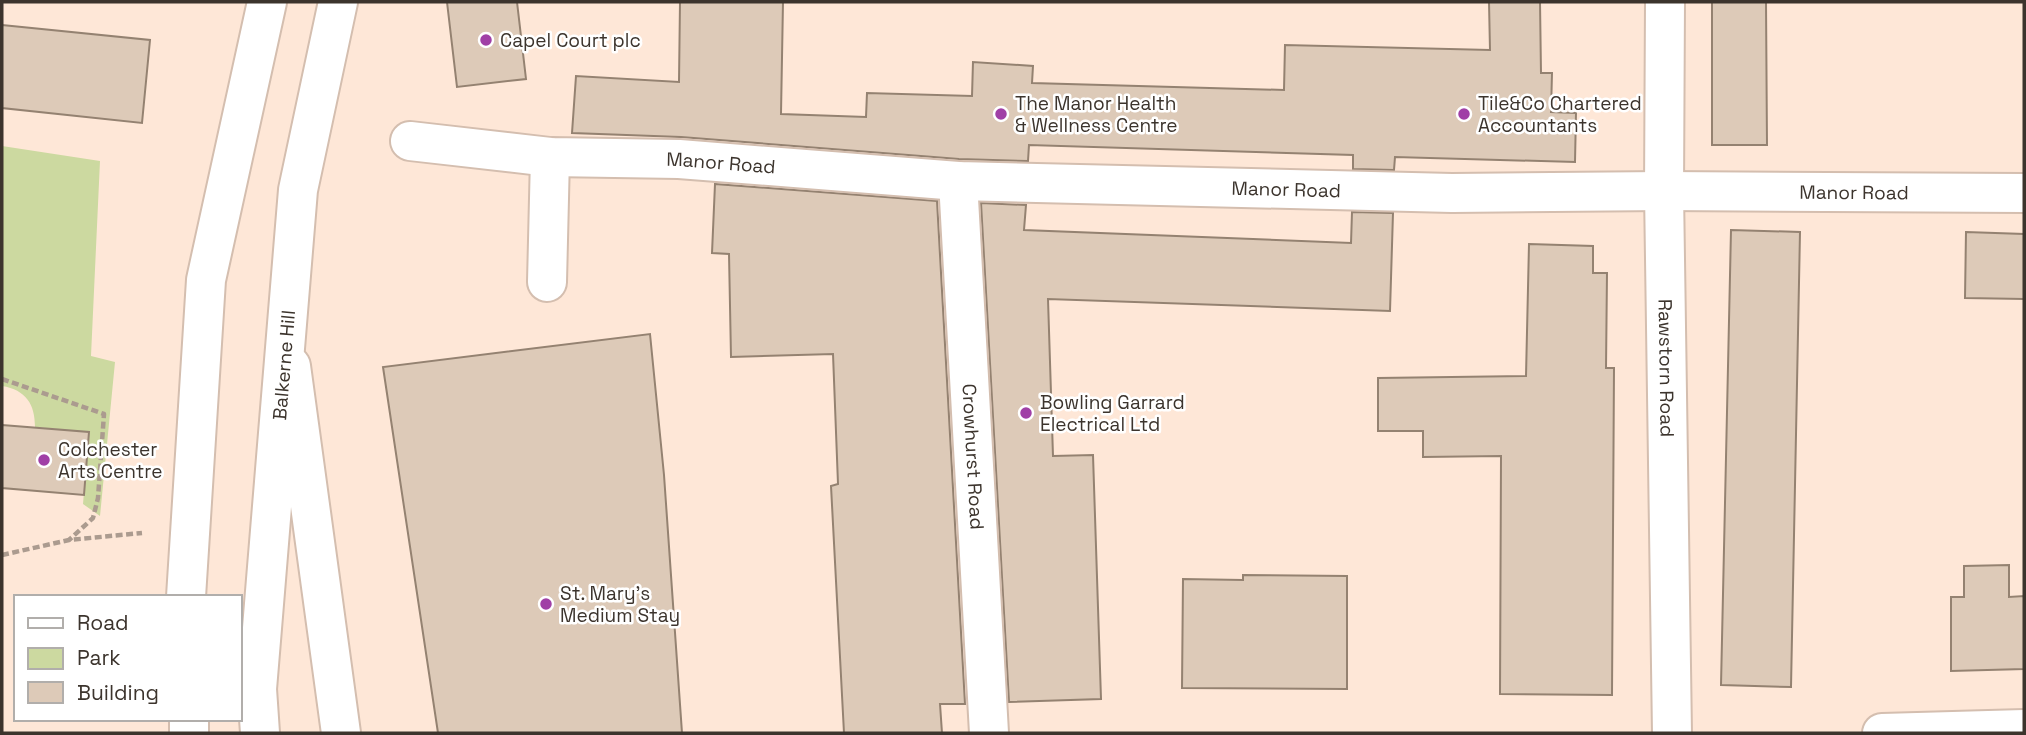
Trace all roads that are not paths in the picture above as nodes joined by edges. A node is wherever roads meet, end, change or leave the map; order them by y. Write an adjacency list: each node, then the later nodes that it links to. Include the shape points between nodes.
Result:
1 (267, 2): 11 (street, via 206,280)
2 (338, 2): 10 (street, Balkerne Hill, via 298,190)
3 (1665, 2): 7 (street, Rawstorn Road)
4 (410, 141): 5 (street, Manor Road)
5 (550, 157): 6 (street, Manor Road, via 678,159); 9 (street)
6 (958, 181): 7 (street, Manor Road, via 1452,193); 15 (street, Crowhurst Road)
7 (1664, 191): 8 (street, Manor Road); 16 (street, Rawstorn Road)
8 (2024, 194)
9 (547, 282)
10 (287, 337): 13 (street, Balkerne Hill, via 257,689); 14 (street)
11 (186, 595)
12 (2024, 729): 17 (street)
13 (260, 733)
14 (341, 733)
15 (989, 733)
16 (1672, 733)
17 (1882, 733)

